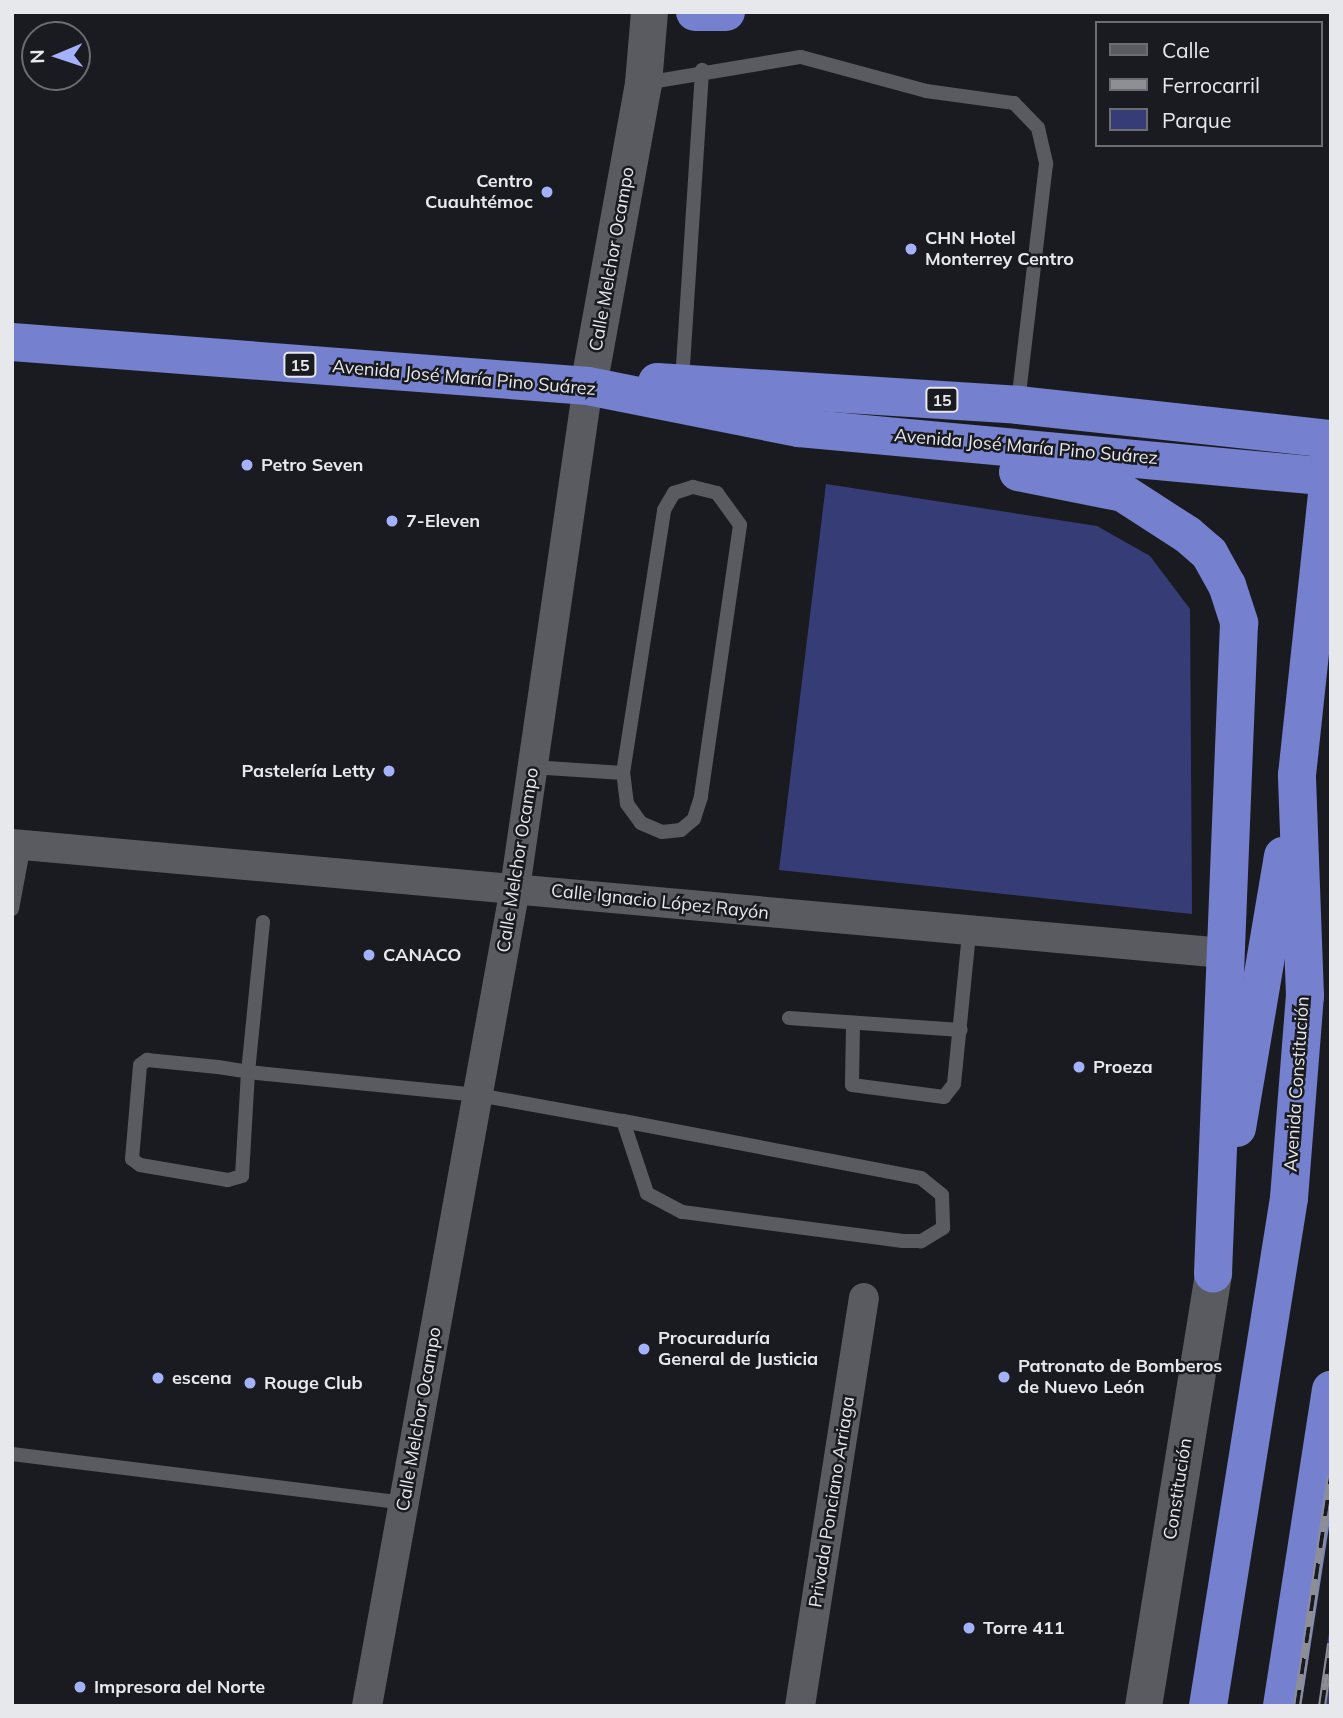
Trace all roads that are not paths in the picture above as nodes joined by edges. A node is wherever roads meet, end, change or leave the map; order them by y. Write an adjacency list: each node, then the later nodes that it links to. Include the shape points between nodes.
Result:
1 (649, 12): 5 (street, Calle Melchor Ocampo)
2 (695, 12): 3 (highway)
3 (726, 12)
4 (702, 70): 5 (lane); 7 (lane); 9 (lane, via 801,57 926,91 1014,103 1022,111 1038,128 1046,164)
5 (643, 83): 8 (street, Calle Melchor Ocampo)
6 (12, 342): 8 (highway, Avenida José María Pino Suárez / 15)
7 (682, 381): 8 (highway, 15); 9 (highway, 15)
8 (589, 386): 10 (highway, Avenida José María Pino Suárez / 15); 15 (street, Calle Melchor Ocampo)
9 (1018, 405): 12 (highway, 15)
10 (799, 428): 12 (highway, Avenida José María Pino Suárez / 15); 23 (highway, via 880,457 1069,478 1122,493 1209,553 1239,624)
11 (1331, 439): 12 (highway)
12 (1291, 453): 14 (highway, Avenida José María Pino Suárez / 15)
13 (1331, 457): 17 (highway, Avenida Constitución)
14 (1331, 477)
15 (532, 767): 16 (lane); 19 (street, Calle Melchor Ocampo)
16 (623, 773): 16 (lane, via 664,510 674,493 693,487 718,493 740,525 694,819 681,830 662,832 641,823 626,804)
17 (1297, 775): 30 (highway); 38 (highway, Avenida Constitución, via 1305,996 1289,1198)
18 (18, 845): 19 (street, Calle Ignacio López Rayón); 20 (lane)
19 (515, 888): 22 (street, Calle Ignacio López Rayón); 28 (street, Calle Melchor Ocampo)
20 (12, 909)
21 (263, 922): 27 (lane)
22 (969, 933): 23 (street, Calle Ignacio López Rayón); 26 (lane)
23 (1223, 953): 30 (highway)
24 (789, 1018): 25 (lane)
25 (853, 1026): 26 (lane); 26 (lane, via 852,1085 929,1100 944,1097 954,1084)
26 (961, 1030)
27 (248, 1072): 27 (lane, via 242,1176 228,1180 132,1159 140,1065 146,1060); 28 (lane)
28 (478, 1095): 29 (lane); 34 (street, Calle Melchor Ocampo)
29 (622, 1121): 29 (lane, via 921,1178 942,1195 943,1228 921,1241 903,1241 682,1212 647,1193)
30 (1213, 1273): 37 (street, Constitución)
31 (864, 1298): 36 (street, Privada Ponciano Arriaga)
32 (1331, 1390): 39 (highway)
33 (12, 1454): 34 (lane)
34 (404, 1503): 35 (street, Calle Melchor Ocampo)
35 (367, 1706)
36 (800, 1706)
37 (1143, 1706)
38 (1208, 1706)
39 (1282, 1706)

